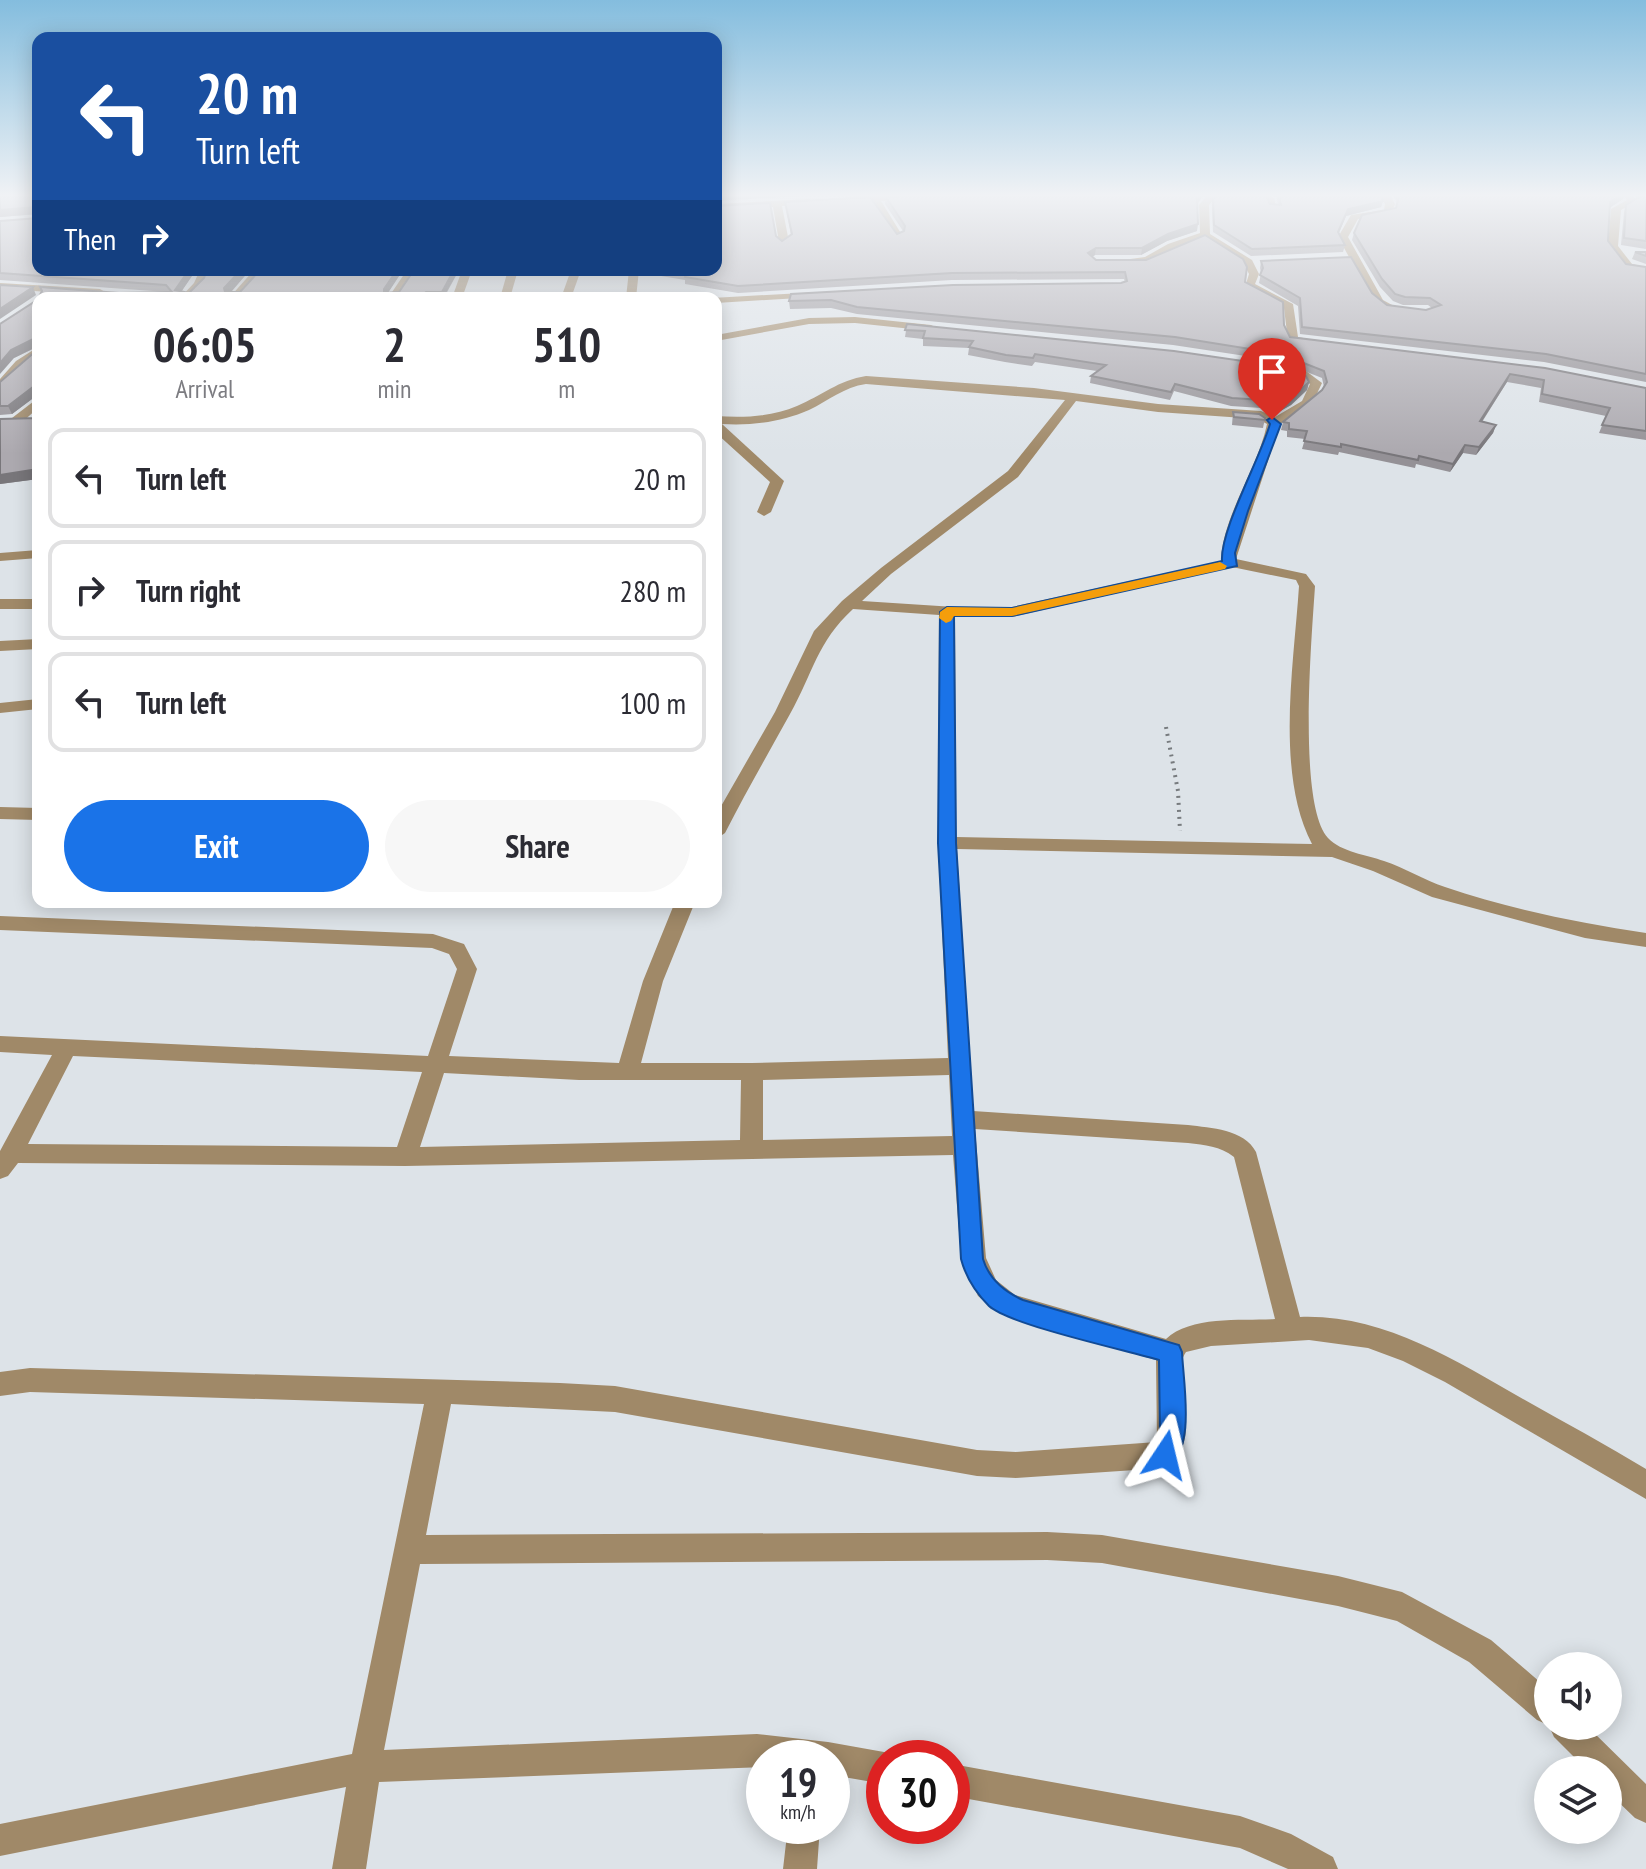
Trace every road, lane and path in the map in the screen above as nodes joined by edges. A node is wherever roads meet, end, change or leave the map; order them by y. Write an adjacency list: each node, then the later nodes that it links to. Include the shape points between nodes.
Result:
1 (1251, 280): 12 (street, via 1249,285 1292,309 1292,339)
2 (1368, 280): 9 (street, via 1382,305)
3 (0, 286): 4 (street)
4 (54, 288): 5 (street); 6 (street)
5 (49, 292)
6 (97, 292)
7 (832, 293): 8 (street)
8 (722, 300)
9 (1404, 311)
10 (941, 329): 11 (street, via 809,321)
11 (722, 337)
12 (1333, 346)
13 (32, 355): 15 (street)
14 (1251, 364): 22 (street, via 1302,374 1316,383 1302,408)
15 (0, 386)
16 (1073, 397): 19 (street, via 859,380 798,410); 22 (street, via 1261,415); 30 (street, via 1013,474)
17 (32, 407): 21 (street)
18 (32, 420): 21 (street)
19 (722, 420)
20 (0, 421): 21 (street)
21 (16, 421)
22 (1274, 422): 27 (street, via 1229,553)
23 (722, 431): 24 (street, via 777,481)
24 (764, 512)
25 (32, 554): 26 (street)
26 (0, 557)
27 (1232, 563): 31 (street, via 1012,612); 42 (street, via 1306,581 1298,721 1302,763 1314,831)
28 (0, 604): 29 (street)
29 (32, 604)
30 (847, 604): 31 (street); 39 (street, via 820,634)
31 (947, 612): 40 (street)
32 (32, 644): 33 (street)
33 (0, 646)
34 (32, 705): 35 (street)
35 (0, 708)
36 (1166, 727): 41 (path)
37 (0, 813): 38 (street)
38 (32, 814)
39 (722, 821)
40 (947, 843): 41 (street); 49 (street)
41 (1184, 847): 42 (street)
42 (1334, 851): 45 (street, via 1491,907 1606,936)
43 (683, 908): 50 (street, via 653,981)
44 (0, 923): 48 (street, via 447,943 457,949 467,969)
45 (1646, 940)
46 (0, 1044): 47 (street)
47 (67, 1047): 48 (street); 56 (street)
48 (433, 1063): 50 (street); 55 (street)
49 (961, 1066): 51 (street); 52 (street)
50 (628, 1071): 51 (street)
51 (752, 1072): 54 (street)
52 (964, 1119): 53 (street); 57 (street, via 1188,1134 1236,1144 1244,1152)
53 (965, 1145): 54 (street); 58 (street, via 972,1259 987,1289 1019,1310)
54 (751, 1147): 55 (street)
55 (405, 1157): 56 (street)
56 (6, 1161)
57 (1291, 1330): 58 (street, via 1225,1333 1182,1341); 61 (street, via 1343,1331 1432,1361)
58 (1171, 1352): 60 (street, via 1173,1434 1165,1455 1064,1463 977,1463 615,1399)
59 (0, 1384): 60 (street, via 45,1380)
60 (440, 1392): 62 (street)
61 (1646, 1485)
62 (409, 1550): 63 (street, via 1102,1549 1402,1607 1480,1651); 66 (street)
63 (1534, 1697)
64 (1579, 1740): 68 (street)
65 (746, 1750): 66 (street)
66 (365, 1767): 69 (street); 71 (street)
67 (970, 1783): 73 (street, via 1240,1832)
68 (1646, 1807)
69 (0, 1840)
70 (802, 1844): 72 (street)
71 (349, 1869)
72 (800, 1869)
73 (1321, 1869)

